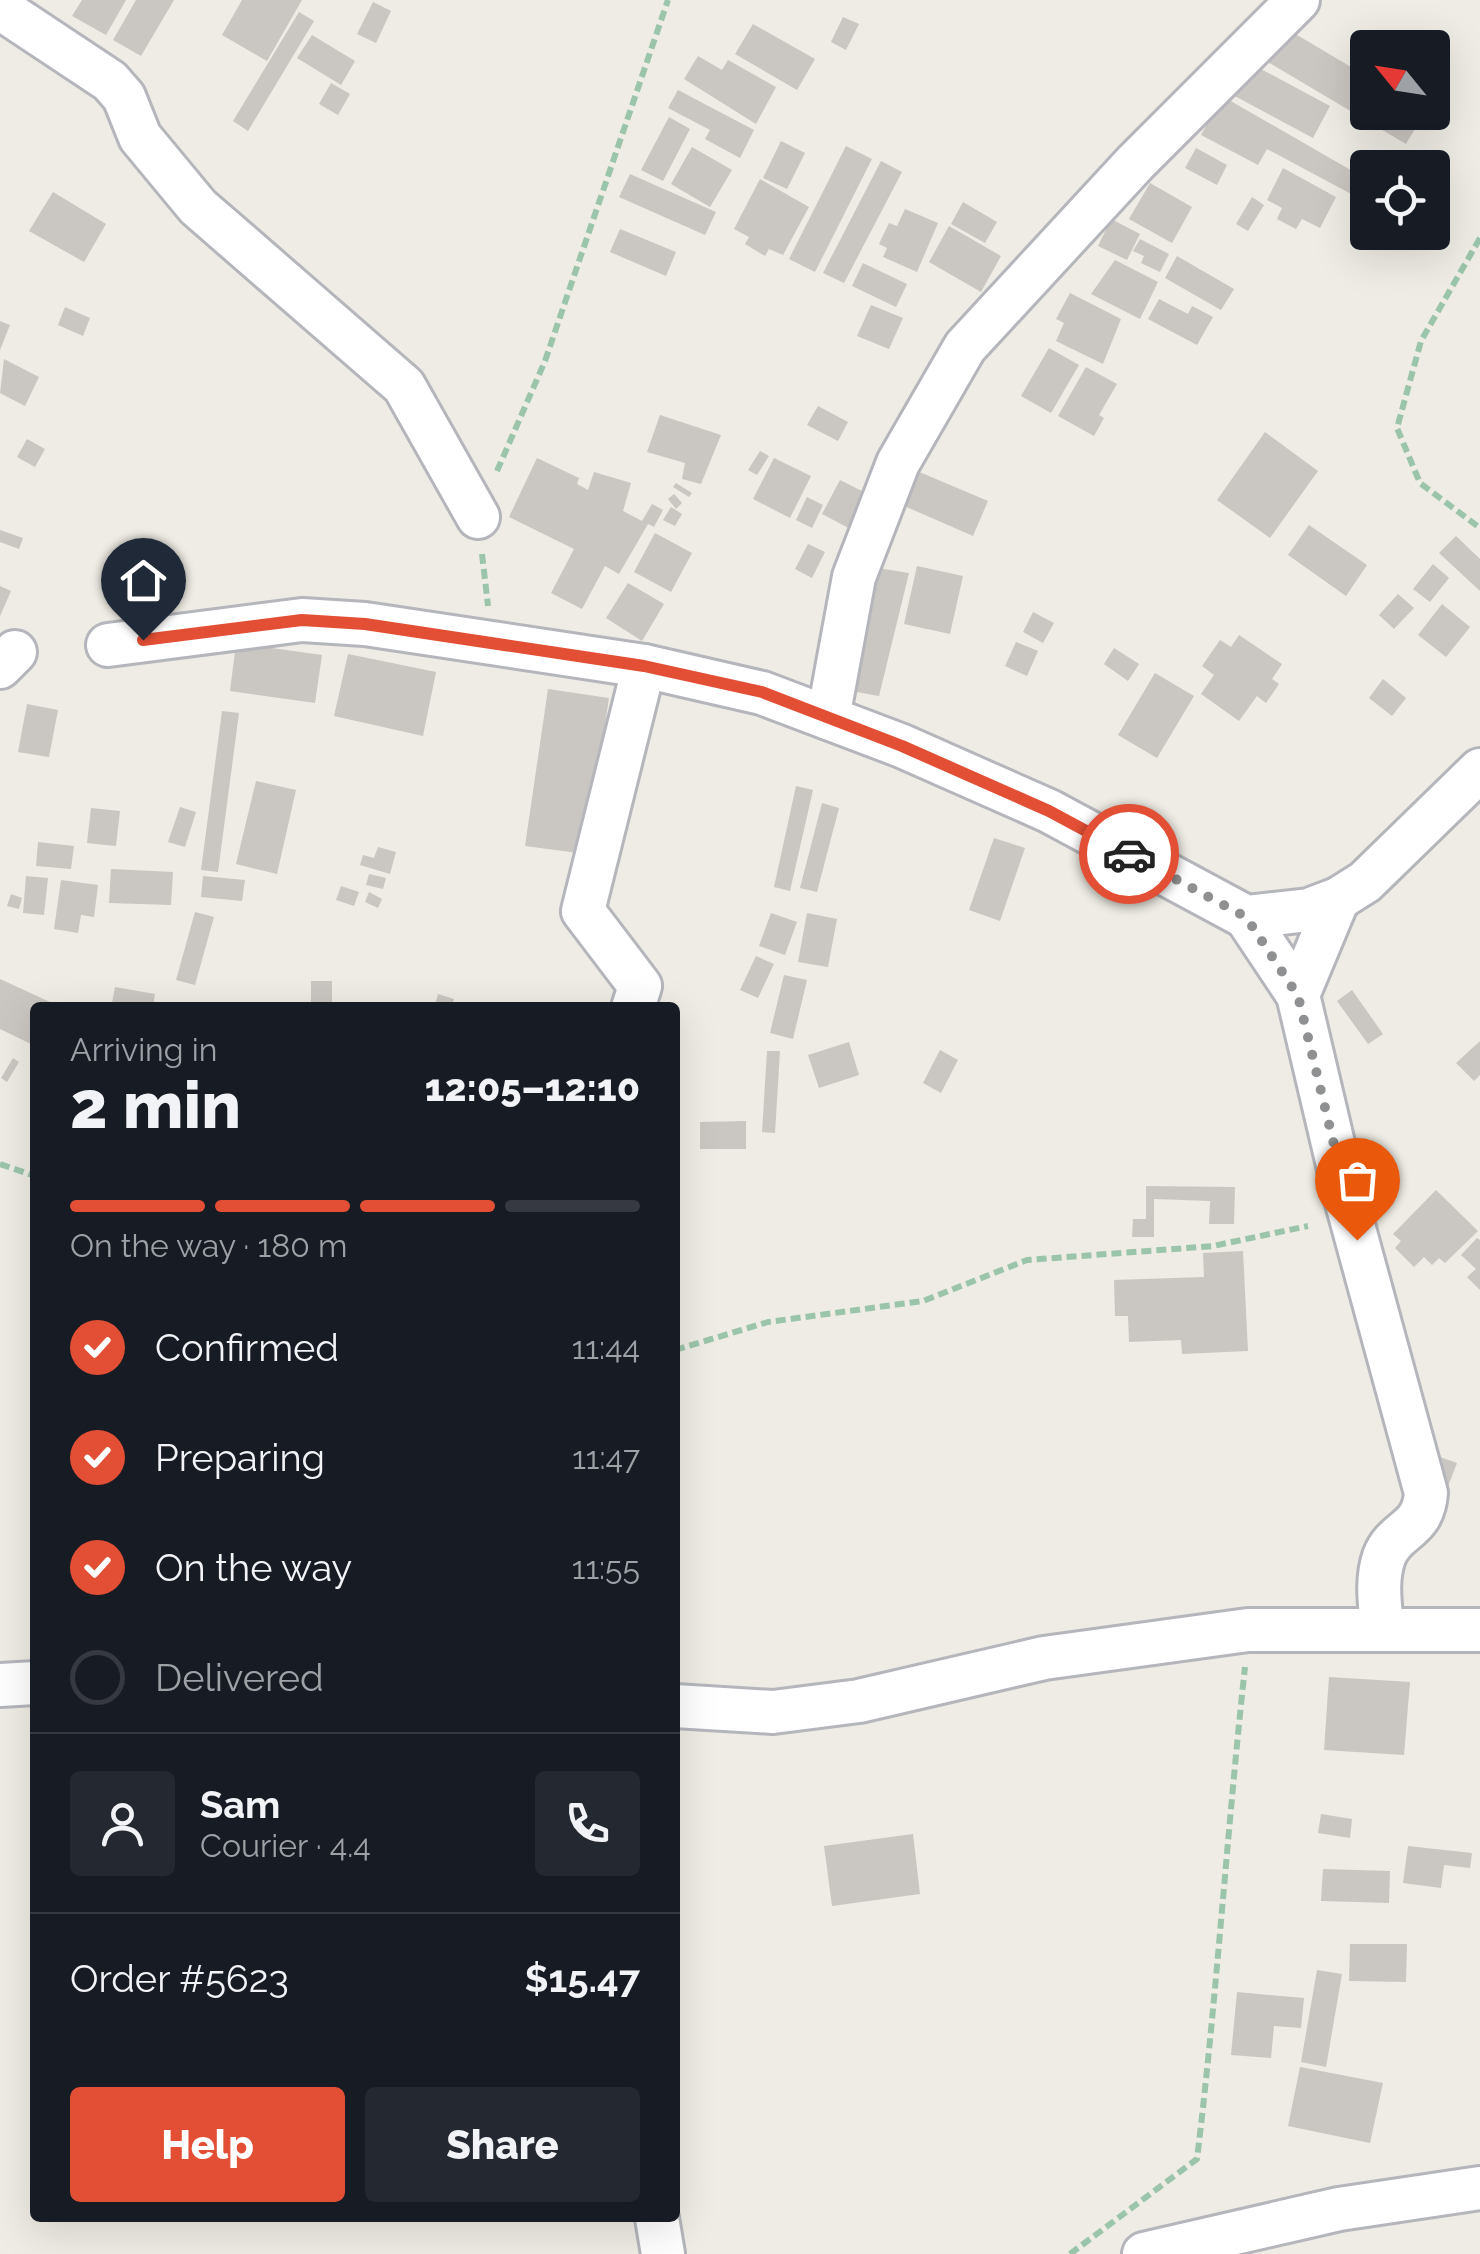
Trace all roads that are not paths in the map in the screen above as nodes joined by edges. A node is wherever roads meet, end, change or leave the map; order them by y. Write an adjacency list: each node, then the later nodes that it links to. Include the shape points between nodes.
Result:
1 (1298, 0): 6 (street, via 965,347 898,462 854,576)
2 (0, 8): 3 (street, via 110,81 140,137 198,207 404,386)
3 (478, 517)
4 (108, 645): 5 (street, via 302,620)
5 (644, 666): 6 (street, via 762,692); 11 (street, via 583,911 640,986)
6 (828, 718): 9 (street, via 1049,811)
7 (1480, 770): 8 (street, via 1365,882)
8 (1338, 899): 9 (street, via 1309,910); 10 (street)
9 (1246, 917): 10 (street)
10 (1298, 996): 12 (street, via 1426,1494 1417,1524 1385,1554)
11 (635, 1002)
12 (1382, 1628): 13 (street); 16 (street, via 1248,1630 1044,1658 860,1701 773,1712)
13 (1480, 1630)
14 (30, 1683): 15 (street)
15 (0, 1685)
16 (680, 1706)
17 (1480, 2188): 20 (street, via 1340,2209)
18 (657, 2222): 19 (street)
19 (663, 2254)
20 (1144, 2254)

